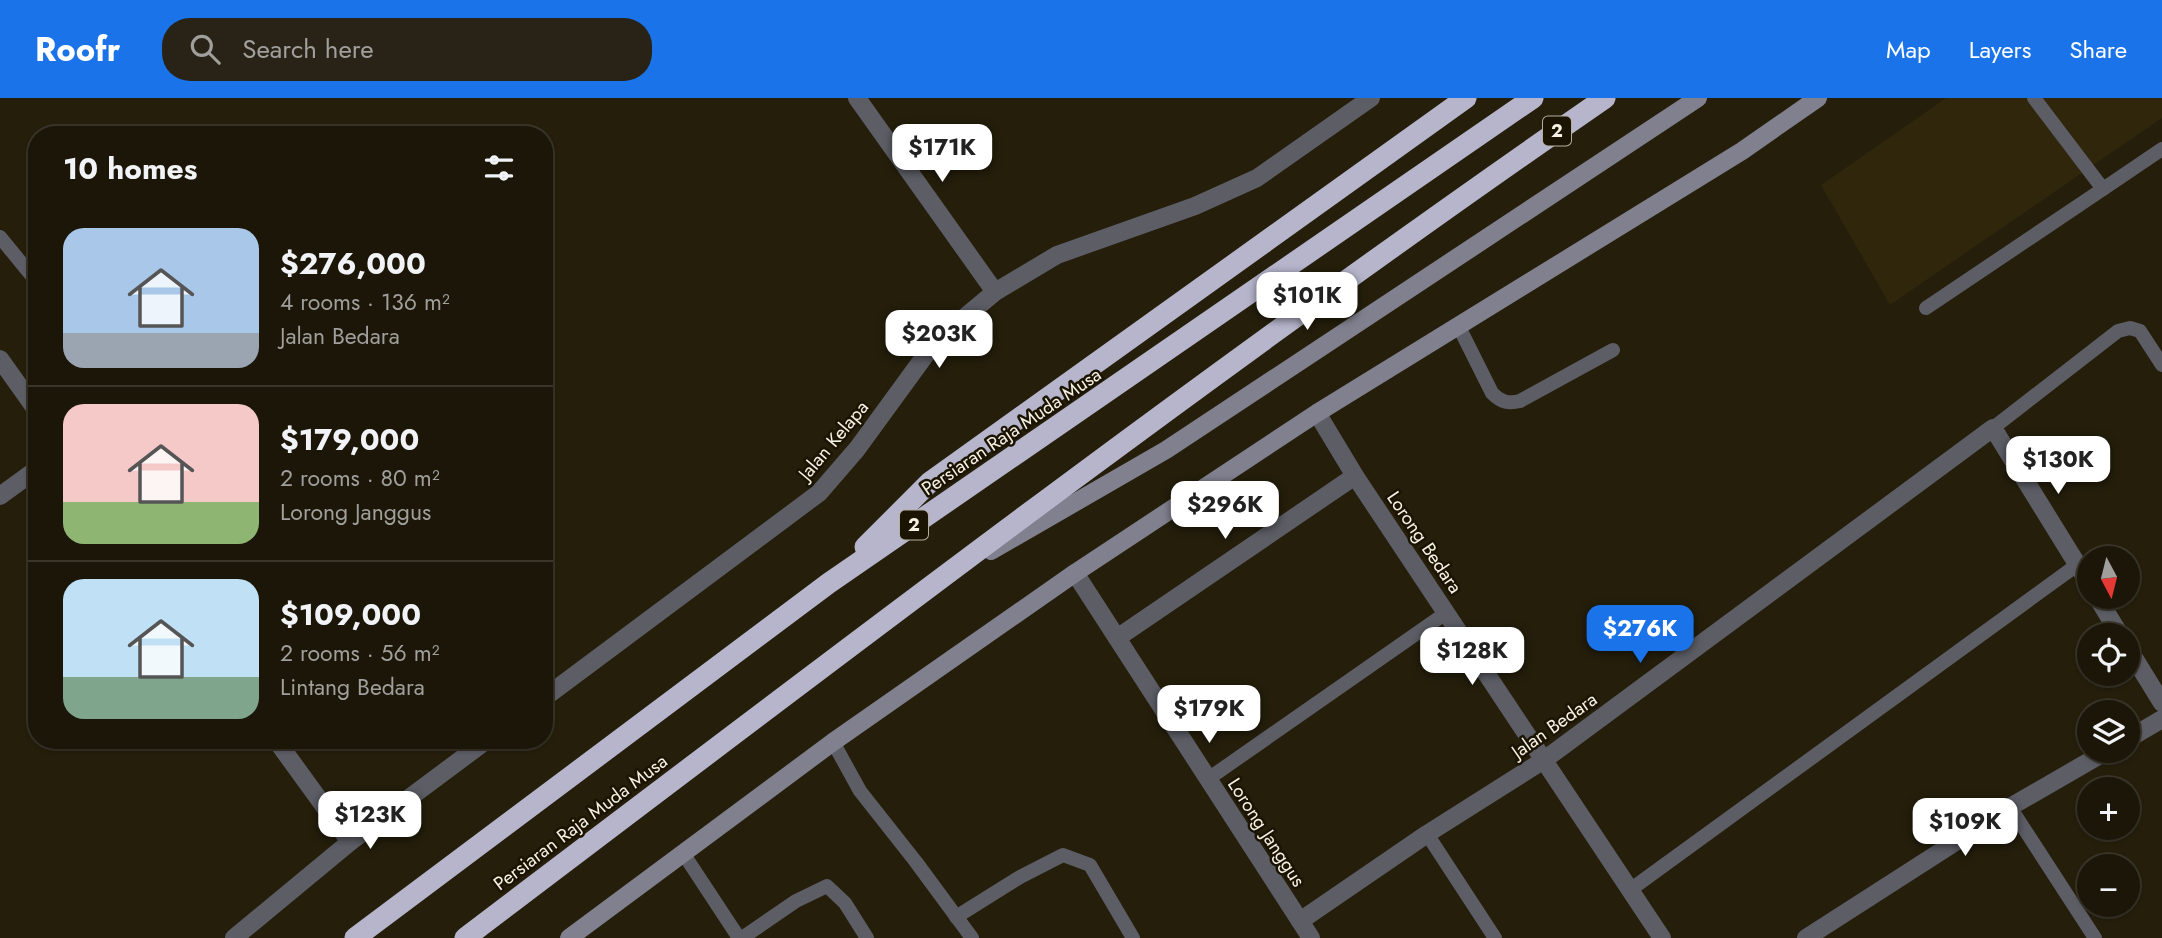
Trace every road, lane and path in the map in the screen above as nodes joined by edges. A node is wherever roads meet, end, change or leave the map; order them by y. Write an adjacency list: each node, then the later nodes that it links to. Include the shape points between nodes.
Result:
1 (857, 98): 13 (street)
2 (1371, 98): 13 (street, Jalan Kelapa, via 1256,178 1195,206 1057,255)
3 (1466, 98): 27 (highway, via 930,482)
4 (1532, 98): 27 (highway, Persiaran Raja Muda Musa / 2)
5 (1605, 98): 28 (highway, Persiaran Raja Muda Musa / 2)
6 (1699, 98): 28 (street, via 1166,450)
7 (1818, 98): 15 (street, via 1742,151)
8 (2034, 98): 10 (lane)
9 (2162, 149): 10 (lane)
10 (2103, 189): 14 (lane)
11 (0, 237): 12 (lane)
12 (28, 271)
13 (995, 292): 32 (street, Jalan Kelapa, via 935,342 819,493)
14 (1926, 308)
15 (1459, 327): 16 (lane, via 1492,393 1510,404); 20 (street)
16 (1613, 350)
17 (0, 359): 19 (street)
18 (2162, 365): 21 (lane, via 2140,331 2118,331)
19 (28, 398)
20 (1317, 413): 22 (street, Lorong Bedara); 26 (street)
21 (1993, 428): 25 (street); 39 (street, Jalan Bedara)
22 (1355, 475): 29 (street, Lorong Bedara); 30 (street)
23 (28, 476): 24 (street)
24 (0, 496)
25 (2077, 565): 46 (lane)
26 (1075, 573): 30 (street, Lorong Janggus); 36 (street)
27 (830, 583): 50 (highway, Persiaran Raja Muda Musa / 2)
28 (928, 587): 51 (highway, Persiaran Raja Muda Musa / 2)
29 (1446, 613): 39 (street, Lorong Bedara); 41 (lane)
30 (1117, 638): 41 (street, Lorong Janggus)
31 (2140, 667): 33 (street)
32 (553, 691)
33 (2162, 703)
34 (2162, 719): 35 (street)
35 (2140, 732)
36 (833, 743): 45 (street); 47 (lane, via 860,791)
37 (283, 749): 44 (street)
38 (475, 749): 44 (street)
39 (1544, 760): 43 (street, Jalan Bedara); 46 (street, Lorong Bedara)
40 (2086, 763): 42 (street)
41 (1208, 779): 48 (street, Lorong Janggus)
42 (2010, 807): 60 (street); 61 (lane)
43 (1427, 834): 48 (street, Jalan Bedara); 58 (lane)
44 (350, 842): 49 (street)
45 (683, 853): 52 (street); 53 (lane)
46 (1630, 890): 59 (street, Lorong Bedara)
47 (956, 917): 55 (lane); 56 (lane, via 1063,855 1090,865)
48 (1300, 921): 57 (street, Lorong Janggus)
49 (234, 938)
50 (355, 938)
51 (465, 938)
52 (569, 938)
53 (740, 938): 54 (lane, via 827,886 845,903)
54 (867, 938)
55 (972, 938)
56 (1133, 938)
57 (1311, 938)
58 (1495, 938)
59 (1662, 938)
60 (1806, 938)
61 (2094, 938)

